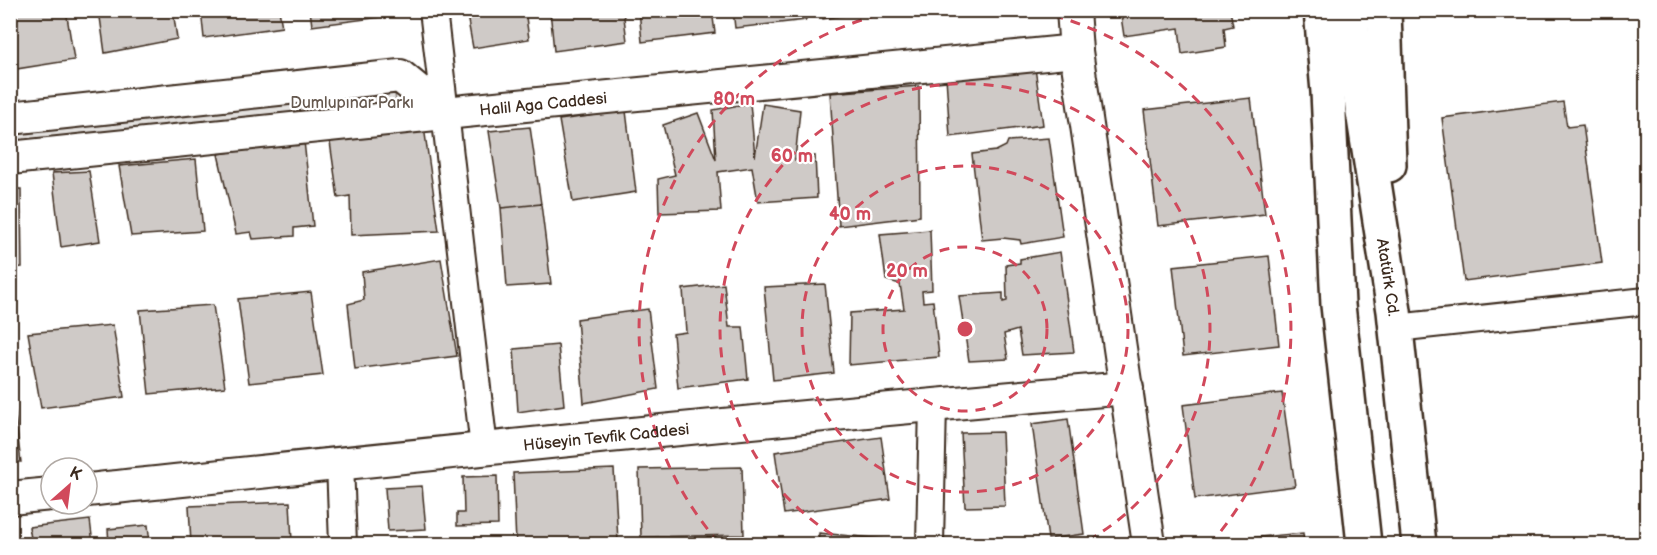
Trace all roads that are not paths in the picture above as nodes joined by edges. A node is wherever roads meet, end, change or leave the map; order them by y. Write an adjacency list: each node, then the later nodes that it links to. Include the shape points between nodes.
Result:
1 (433, 10): 8 (street)
2 (1073, 10): 7 (street)
3 (1303, 10): 12 (main road)
4 (1321, 10): 12 (main road)
5 (1351, 10): 13 (main road, Atatürk Cd., via 1354,54)
6 (1384, 10): 13 (main road)
7 (1076, 51): 8 (street, Halil Aga Caddesi); 14 (street)
8 (445, 113): 9 (street, via 400,76); 10 (street, Halil Aga Caddesi); 16 (street)
9 (10, 118)
10 (10, 158)
11 (1647, 301): 13 (street)
12 (1338, 305): 24 (main road)
13 (1395, 320): 25 (main road, Atatürk Cd.)
14 (1127, 388): 15 (street, Hüseyin Tevfik Caddesi); 23 (street)
15 (933, 404): 16 (street, Hüseyin Tevfik Caddesi); 22 (street)
16 (484, 448): 17 (street, Hüseyin Tevfik Caddesi)
17 (340, 464): 18 (street, Hüseyin Tevfik Caddesi); 21 (street)
18 (99, 489)
19 (39, 495): 20 (street)
20 (10, 498)
21 (344, 544)
22 (930, 544)
23 (1149, 544)
24 (1364, 544)
25 (1419, 544)

